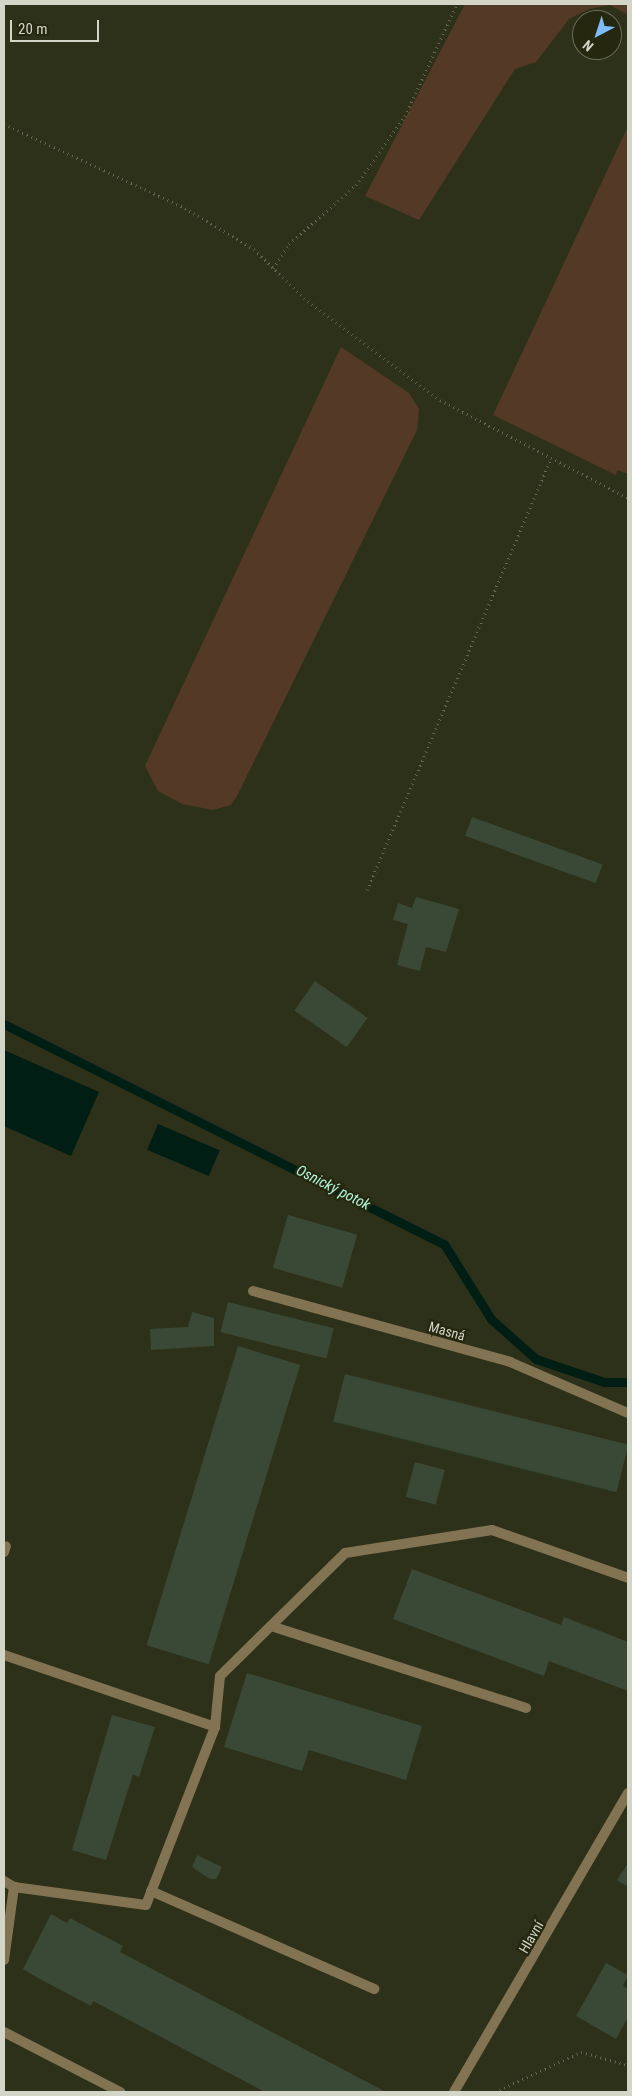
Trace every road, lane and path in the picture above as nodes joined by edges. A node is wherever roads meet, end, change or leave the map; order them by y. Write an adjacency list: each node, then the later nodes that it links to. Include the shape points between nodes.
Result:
1 (457, 4): 3 (path, via 404,116 356,185 289,244)
2 (4, 124): 3 (path, via 185,208 254,249)
3 (273, 268): 4 (path, via 304,298 440,400)
4 (550, 460): 5 (path); 6 (path)
5 (628, 498)
6 (367, 890)
7 (253, 1291): 8 (street, Masná, via 510,1362)
8 (628, 1412)
9 (628, 1578): 10 (street, via 492,1530 345,1553)
10 (271, 1626): 12 (street); 13 (street, via 220,1676)
11 (4, 1655): 13 (street)
12 (526, 1708)
13 (215, 1727): 17 (street)
14 (628, 1793): 23 (street, Hlavní)
15 (4, 1881): 16 (street)
16 (14, 1887): 17 (street, via 146,1905); 18 (street)
17 (151, 1891): 19 (street)
18 (4, 1960)
19 (374, 1989)
20 (4, 2032): 22 (street)
21 (628, 2065): 24 (path, via 581,2052)
22 (120, 2092)
23 (454, 2092)
24 (495, 2092)

